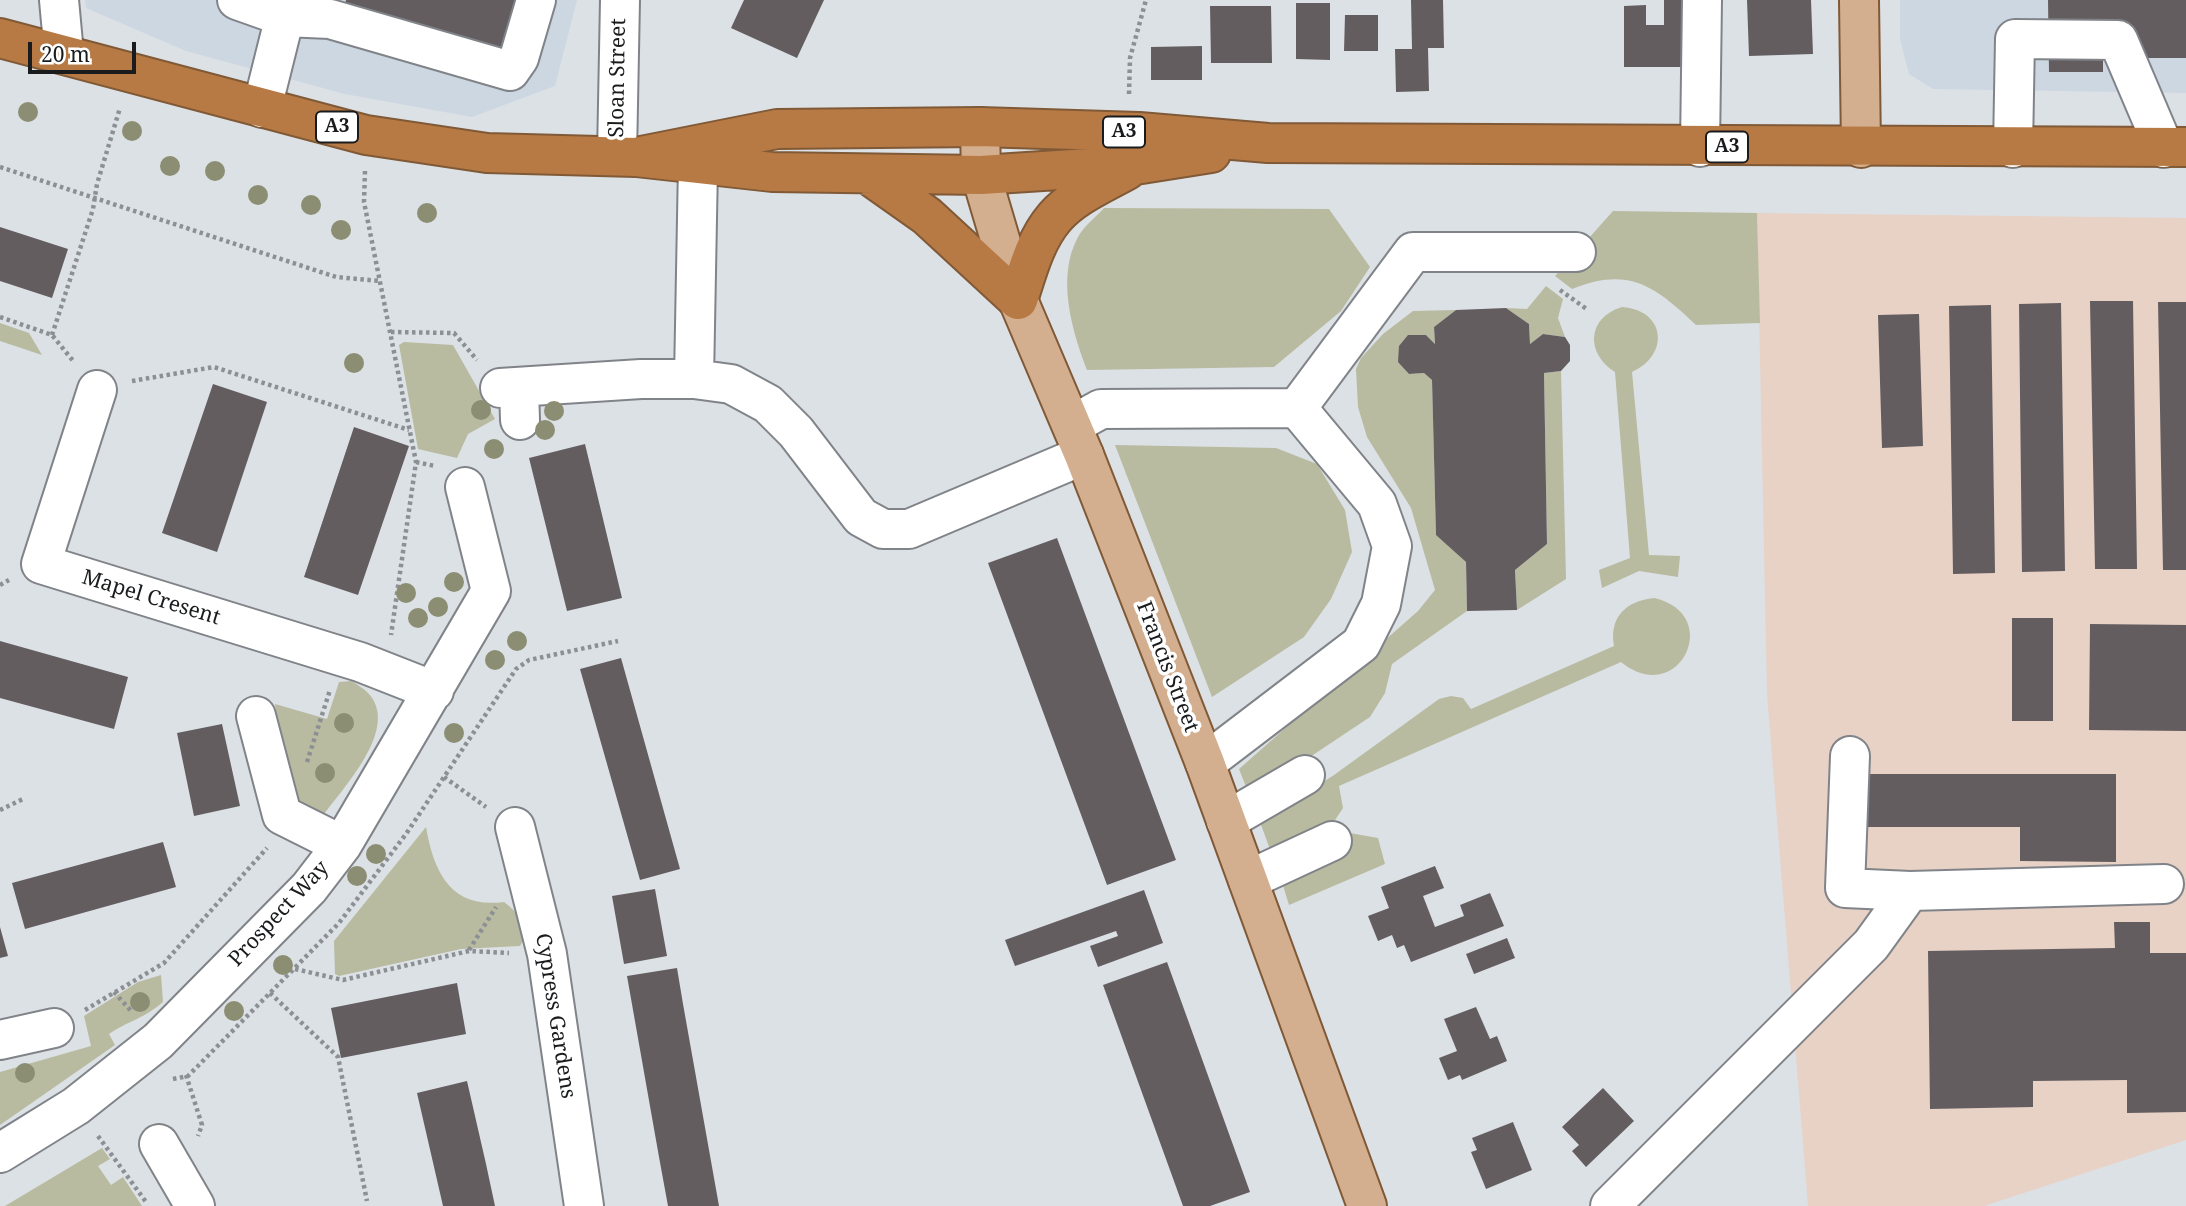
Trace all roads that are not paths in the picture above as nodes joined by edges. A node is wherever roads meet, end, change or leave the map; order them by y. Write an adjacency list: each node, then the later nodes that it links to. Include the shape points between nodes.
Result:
1 (60, 0): 9 (street)
2 (237, 0): 7 (street)
3 (536, 0): 7 (street, via 519,58 510,71)
4 (620, 0): 17 (street, Sloan Street)
5 (1702, 0): 13 (street)
6 (1859, 0): 15 (main road)
7 (287, 8): 10 (street)
8 (0, 38): 9 (highway, A3)
9 (64, 54): 10 (highway, A3)
10 (262, 108): 17 (highway, A3, via 366,135 487,153)
11 (979, 127): 12 (highway, A3, via 1139,132); 17 (highway, A3, via 778,130); 21 (main road, Francis Street)
12 (1268, 143): 13 (highway, A3); 19 (highway, A3)
13 (1700, 147): 15 (highway, A3)
14 (2175, 147): 16 (highway, A3); 16 (street, via 2118,40 2015,39)
15 (1861, 148): 16 (highway, A3)
16 (2013, 148)
17 (626, 156): 18 (highway, A3)
18 (698, 165): 20 (highway, A3); 24 (street)
19 (1135, 165): 21 (highway, A3); 23 (highway, via 1055,216 1035,249)
20 (869, 175): 21 (highway, A3); 23 (highway, via 927,216)
21 (981, 175): 23 (main road, Francis Street)
22 (1576, 251): 27 (street, via 1413,252)
23 (1018, 300): 28 (main road, Francis Street)
24 (694, 379): 26 (street); 28 (street, via 731,384 768,404 796,432 861,517 883,529 909,529)
25 (97, 390): 30 (street, Mapel Cresent, via 41,564 341,657)
26 (513, 398)
27 (1297, 408): 28 (street, via 1101,409); 33 (street, via 1377,504 1392,546 1381,604 1361,644)
28 (1078, 440): 33 (main road, Francis Street)
29 (465, 487): 30 (street, Prospect Way, via 491,591)
30 (434, 691): 38 (street, Prospect Way)
31 (256, 716): 38 (street, via 282,815)
32 (1850, 756): 41 (street, via 1845,888)
33 (1205, 763): 35 (main road, Francis Street)
34 (1305, 775): 35 (street)
35 (1226, 821): 39 (main road, Francis Street)
36 (516, 827): 47 (street, Cypress Gardens, via 547,954)
37 (1332, 841): 39 (street)
38 (342, 845): 45 (street, Prospect Way, via 309,888 158,1041 76,1105)
39 (1248, 880): 48 (main road, Francis Street)
40 (2164, 884): 41 (street)
41 (1910, 891): 49 (street, via 1871,945)
42 (54, 1028): 43 (street)
43 (0, 1040)
44 (159, 1144): 46 (street)
45 (0, 1153)
46 (195, 1206)
47 (584, 1206)
48 (1367, 1206)
49 (1610, 1206)

